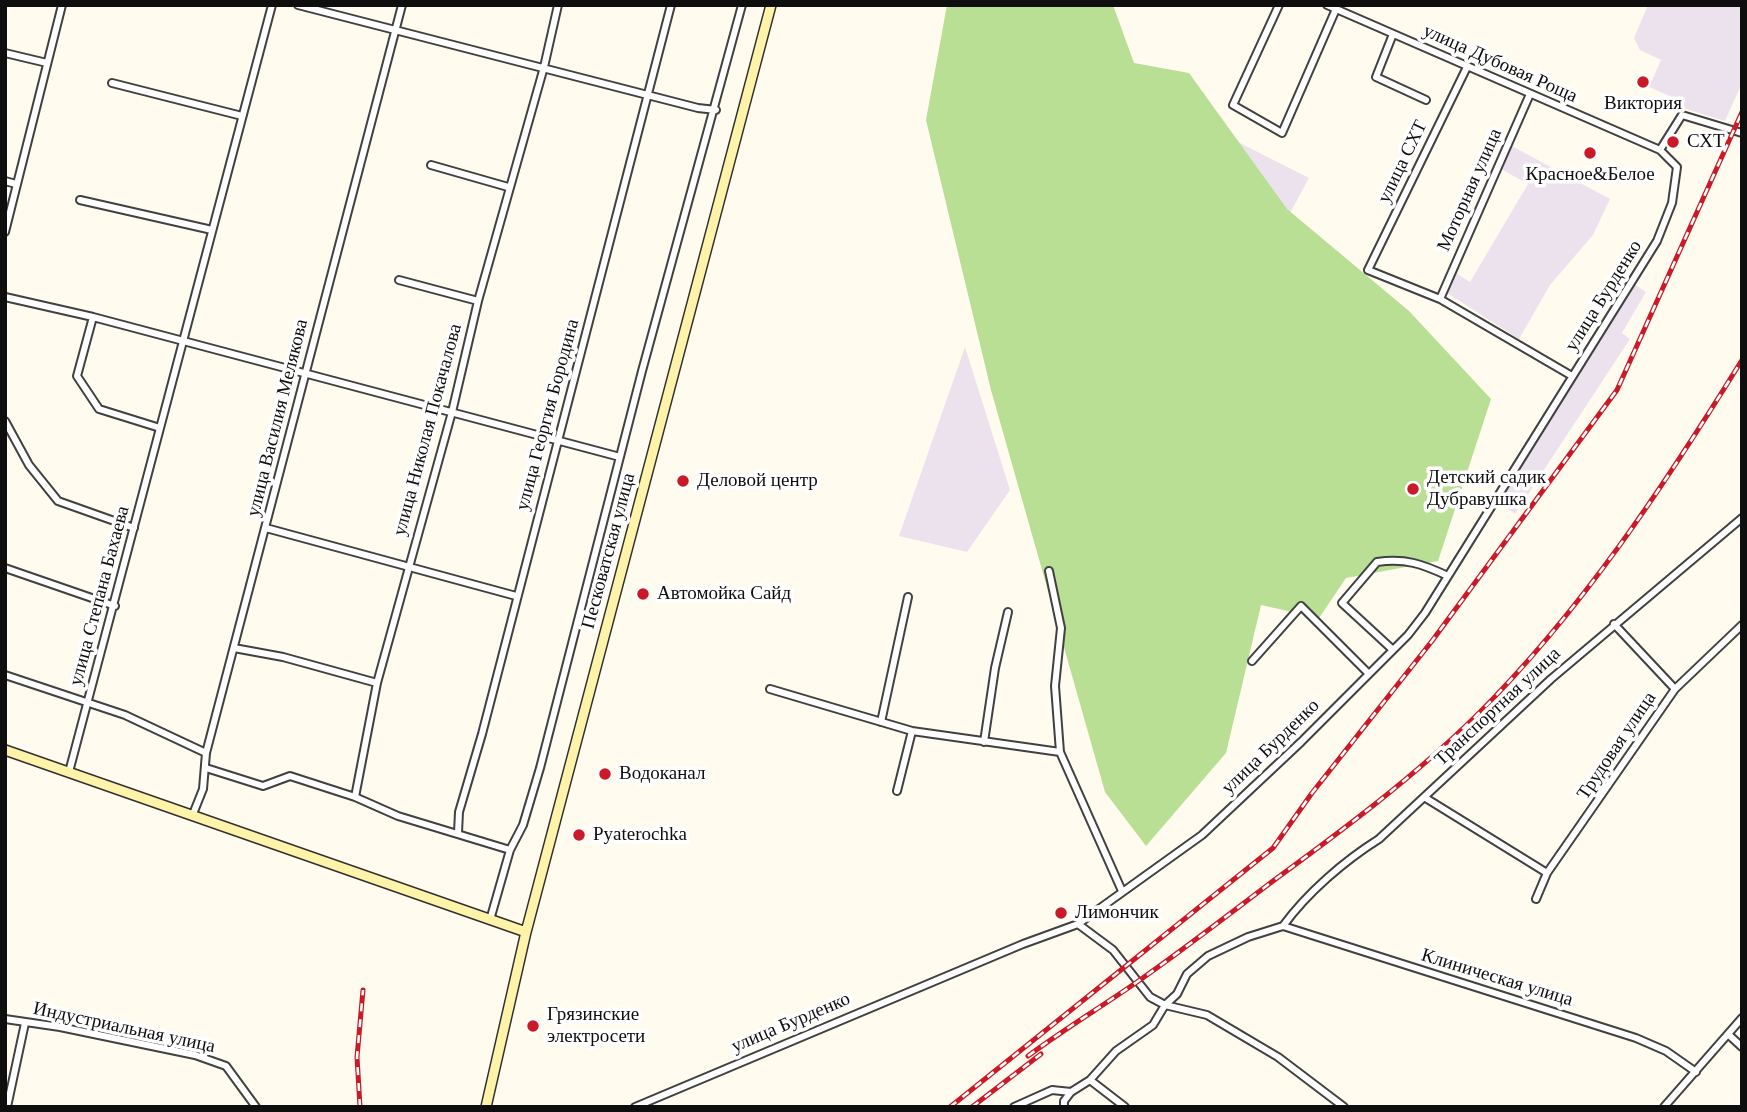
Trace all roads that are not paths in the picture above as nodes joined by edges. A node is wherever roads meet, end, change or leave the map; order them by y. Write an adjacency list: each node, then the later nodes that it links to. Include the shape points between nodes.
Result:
1 (62, 5): 15 (street)
2 (272, 5): 23 (street, улица Степана Бахаева)
3 (298, 5): 12 (street)
4 (401, 5): 12 (street, улица Василия Мелякова)
5 (558, 5): 16 (street, улица Николая Покачалова)
6 (671, 5): 19 (street, улица Георгия Бородина)
7 (742, 5): 22 (street)
8 (771, 5): 88 (main road, Песковатская улица)
9 (1279, 5): 11 (street, via 1233,105 1283,132)
10 (1327, 5): 11 (street, улица Дубовая Роща)
11 (1336, 9): 13 (street, улица Дубовая Роща)
12 (396, 29): 16 (street); 39 (street, улица Василия Мелякова)
13 (1393, 34): 17 (street, улица Дубовая Роща); 21 (street, via 1376,77)
14 (5, 53): 15 (street)
15 (47, 62): 28 (street)
16 (544, 67): 19 (street); 29 (street, улица Николая Покачалова)
17 (1467, 67): 20 (street, улица Дубовая Роща); 35 (street, улица СХТ, via 1367,270)
18 (112, 82): 23 (street)
19 (648, 93): 22 (street); 44 (street, улица Георгия Бородина)
20 (1530, 94): 25 (street, улица Дубовая Роща); 35 (street, Моторная улица)
21 (1426, 100)
22 (716, 110): 45 (street)
23 (242, 116): 31 (street, улица Степана Бахаева)
24 (1742, 133): 25 (street, via 1682,115)
25 (1660, 150): 40 (street, улица Бурденко, via 1677,167 1672,203 1657,241)
26 (431, 165): 29 (street)
27 (5, 181): 28 (street)
28 (16, 184): 32 (street)
29 (508, 187): 36 (street, улица Николая Покачалова)
30 (80, 200): 31 (street)
31 (212, 230): 38 (street, улица Степана Бахаева)
32 (5, 232)
33 (399, 280): 36 (street, улица Николая Покачалова)
34 (5, 297): 37 (street)
35 (1440, 299): 40 (street)
36 (478, 301): 41 (street, улица Николая Покачалова)
37 (93, 317): 38 (street); 43 (street, via 77,376 99,409)
38 (185, 342): 39 (street); 43 (street, улица Степана Бахаева)
39 (305, 373): 41 (street); 48 (street, улица Василия Мелякова)
40 (1572, 376): 52 (street, улица Бурденко)
41 (452, 412): 44 (street); 50 (street, улица Николая Покачалова)
42 (5, 421): 47 (street, via 29,465 58,501)
43 (160, 428): 47 (street, улица Степана Бахаева)
44 (558, 442): 45 (street); 53 (street, улица Георгия Бородина)
45 (620, 457): 81 (street, via 540,768 523,825)
46 (1742, 518): 57 (street, Транспортная улица)
47 (134, 528): 55 (street, улица Степана Бахаева)
48 (266, 528): 50 (street); 59 (street, улица Василия Мелякова)
49 (5, 568): 55 (street)
50 (407, 568): 53 (street); 64 (street, улица Николая Покачалова)
51 (1049, 571): 73 (street, via 1061,628 1055,686)
52 (1448, 576): 60 (street, улица Бурденко, via 1425,613); 60 (street, via 1402,559 1377,562 1342,603)
53 (516, 596): 80 (street, улица Георгия Бородина, via 459,812)
54 (908, 597): 68 (street)
55 (115, 606): 67 (street, улица Степана Бахаева)
56 (1008, 612): 70 (street)
57 (1614, 624): 66 (street); 78 (street, Транспортная улица)
58 (1742, 625): 66 (street, Трудовая улица)
59 (234, 648): 64 (street); 72 (street, улица Василия Мелякова)
60 (1393, 650): 62 (street, улица Бурденко)
61 (1252, 661): 62 (street, via 1301,606)
62 (1369, 674): 83 (street, улица Бурденко, via 1202,835)
63 (5, 675): 67 (street)
64 (377, 683): 77 (street, улица Николая Покачалова)
65 (770, 689): 68 (street)
66 (1675, 690): 82 (street, Трудовая улица)
67 (88, 702): 72 (street); 75 (street, улица Степана Бахаева)
68 (881, 722): 69 (street)
69 (912, 731): 70 (street); 76 (street)
70 (984, 742): 73 (street)
71 (5, 750): 75 (main road)
72 (206, 752): 74 (street, улица Василия Мелякова)
73 (1059, 752): 83 (street)
74 (206, 768): 77 (street, via 263,786 290,776); 79 (street, улица Василия Мелякова)
75 (69, 772): 79 (main road)
76 (897, 791)
77 (355, 797): 80 (street, via 398,816)
78 (1424, 797): 82 (street); 87 (street, Транспортная улица, via 1295,909)
79 (192, 814): 85 (main road)
80 (458, 833): 81 (street)
81 (510, 850): 85 (street)
82 (1547, 873): 84 (street, Трудовая улица)
83 (1122, 891): 86 (street, улица Бурденко)
84 (1536, 899)
85 (490, 920): 88 (main road)
86 (1078, 924): 89 (street, via 1113,950 1150,997); 101 (street, улица Бурденко)
87 (1283, 926): 89 (street, via 1208,956 1187,974); 95 (street, Клиническая улица, via 1636,1038)
88 (526, 932): 100 (main road, Песковатская улица)
89 (1165, 1005): 96 (street, via 1153,1025 1116,1051); 105 (street, via 1207,1015 1278,1057)
90 (1742, 1018): 93 (street)
91 (5, 1020): 92 (street, Индустриальная улица)
92 (25, 1023): 98 (street); 99 (street, Индустриальная улица, via 195,1055 226,1066)
93 (1729, 1035): 94 (street); 95 (street)
94 (1742, 1047)
95 (1696, 1072): 106 (street)
96 (1090, 1080): 97 (street); 104 (street)
97 (1071, 1092): 102 (street, via 1052,1090); 103 (street)
98 (7, 1107)
99 (256, 1107)
100 (486, 1107)
101 (635, 1107)
102 (1014, 1107)
103 (1064, 1107)
104 (1125, 1107)
105 (1344, 1107)
106 (1664, 1107)

